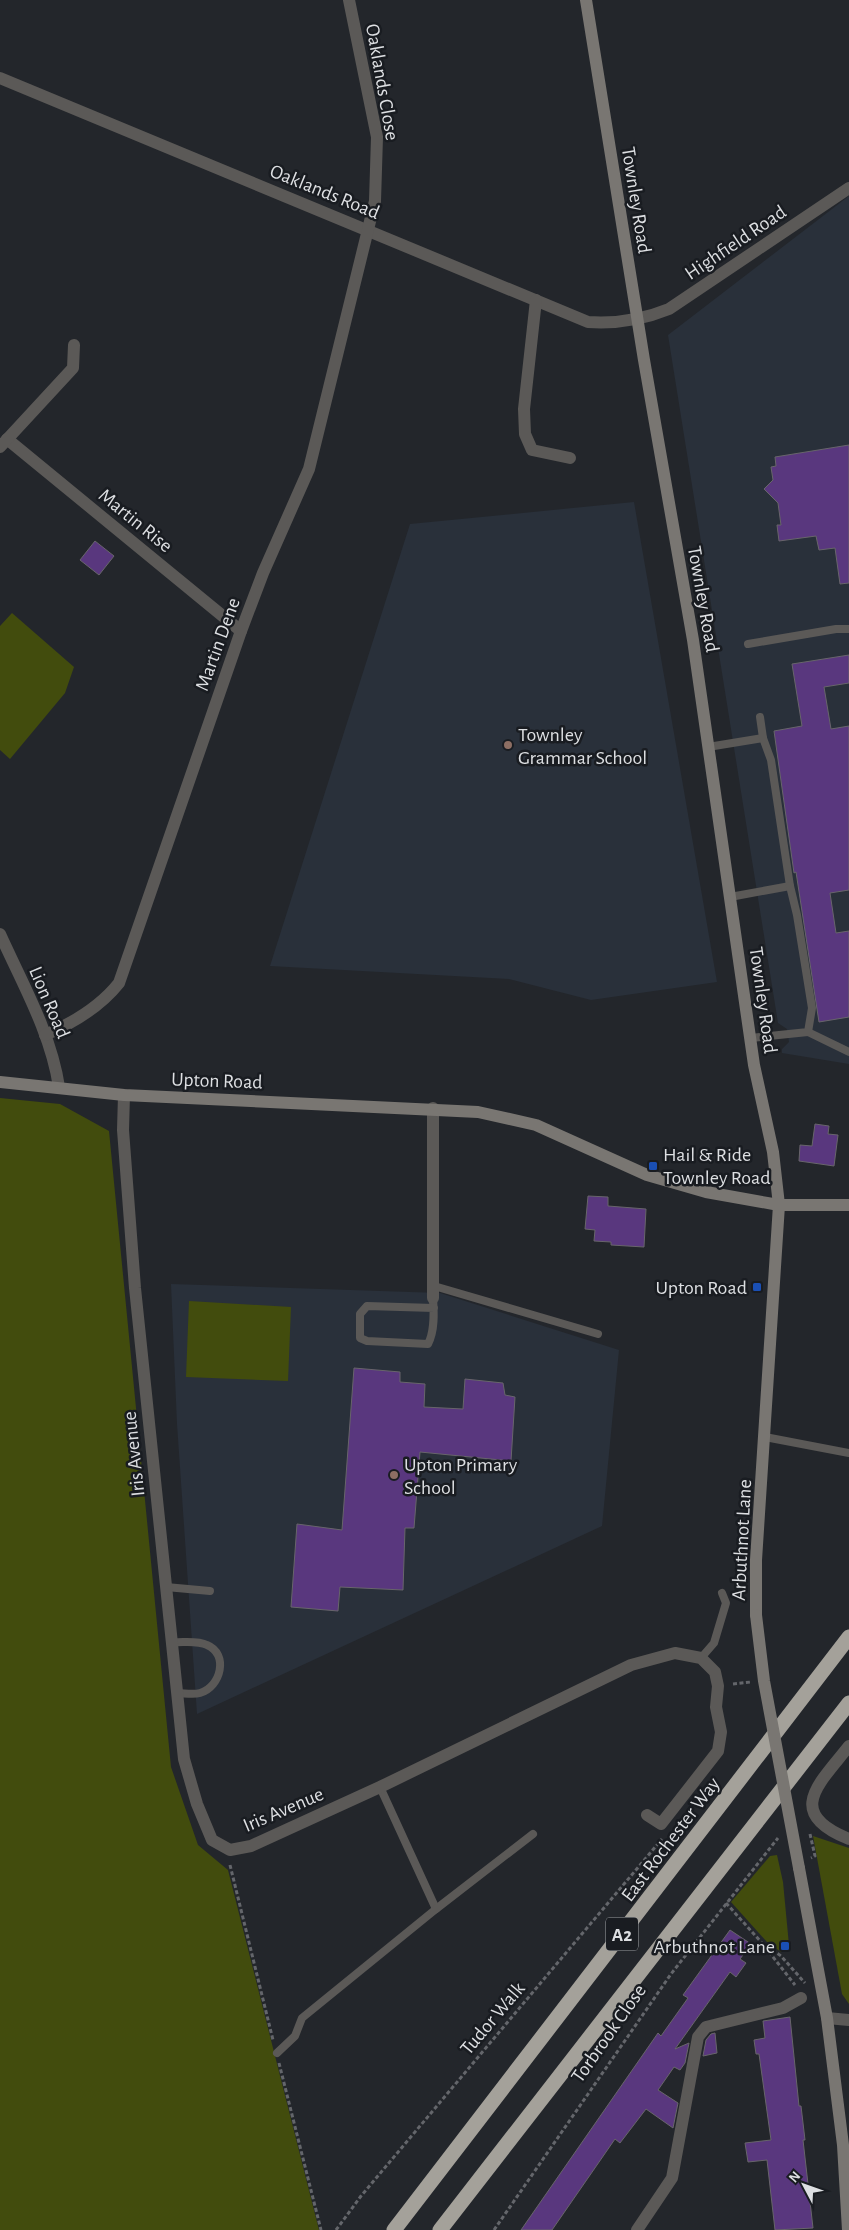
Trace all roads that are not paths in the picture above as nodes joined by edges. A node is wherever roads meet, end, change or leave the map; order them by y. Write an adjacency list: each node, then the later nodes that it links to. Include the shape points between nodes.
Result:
1 (349, 0): 5 (street, Oaklands Close, via 377,137 375,201)
2 (586, 0): 7 (street, Townley Road)
3 (0, 78): 5 (street, Oaklands Road)
4 (849, 188): 7 (street, Highfield Road, via 669,309)
5 (369, 230): 6 (street, Oaklands Road); 12 (street, Martin Dene, via 309,469)
6 (536, 300): 7 (street, Oaklands Road, via 588,322); 10 (street, via 524,408 525,434 532,450)
7 (638, 320): 16 (street, Townley Road, via 693,640)
8 (74, 345): 9 (street, via 73,368)
9 (4, 443): 12 (street, Martin Rise)
10 (570, 458)
11 (849, 629): 13 (lane)
12 (240, 630): 21 (street, Martin Dene, via 119,983 109,995 70,1025)
13 (748, 644)
14 (760, 717): 15 (lane)
15 (764, 738): 16 (lane); 17 (lane, via 771,760)
16 (708, 747): 18 (street, Townley Road)
17 (790, 886): 18 (lane); 20 (lane, via 812,1008)
18 (730, 897): 22 (street, Townley Road)
19 (0, 934): 21 (street, Lion Road)
20 (808, 1032): 22 (lane); 23 (lane)
21 (45, 1035): 25 (street, Lion Road, via 56,1063)
22 (751, 1038): 29 (street, Townley Road, via 773,1152)
23 (849, 1052)
24 (0, 1082): 25 (street, Upton Road)
25 (60, 1087): 26 (street, Upton Road)
26 (124, 1095): 27 (street, Upton Road); 34 (street, Iris Avenue, via 123,1130 135,1288)
27 (433, 1108): 29 (street, Upton Road, via 478,1112 536,1125 647,1175 706,1192); 30 (street)
28 (849, 1205): 29 (street, Upton Road)
29 (779, 1206): 32 (street, Arbuthnot Lane)
30 (434, 1297): 30 (lane, via 432,1337 428,1344 360,1338 360,1314 367,1306); 31 (lane)
31 (598, 1334)
32 (765, 1437): 33 (lane); 49 (street, Arbuthnot Lane, bridge, via 756,1560 756,1615 764,1681)
33 (849, 1453)
34 (166, 1587): 35 (lane); 38 (street, Iris Avenue)
35 (210, 1592)
36 (722, 1593): 39 (lane, via 726,1602 714,1643)
37 (849, 1637): 53 (highway, East Rochester Way / A2)
38 (172, 1642): 40 (street, Iris Avenue); 40 (lane, via 207,1644 216,1650 221,1664 215,1682 207,1690 199,1694)
39 (701, 1658): 43 (street, Iris Avenue, via 675,1653 631,1665); 44 (street, via 715,1672 718,1686 716,1707 721,1732 718,1751 661,1824)
40 (177, 1693): 43 (street, Iris Avenue, via 184,1759 196,1804 212,1840 230,1850 251,1846)
41 (849, 1703): 54 (highway, A2)
42 (849, 1746): 46 (street, via 816,1790 811,1802 813,1814 822,1826)
43 (380, 1787): 47 (lane)
44 (647, 1815)
45 (534, 1834): 47 (lane)
46 (849, 1839)
47 (436, 1909): 51 (lane, via 302,2018 295,2036)
48 (801, 1998): 55 (street, via 783,2008 706,2027 698,2037 672,2178)
49 (827, 2018): 50 (street); 52 (street, Arbuthnot Lane)
50 (849, 2020)
51 (277, 2053)
52 (846, 2145): 56 (street, Arbuthnot Lane)
53 (394, 2230)
54 (440, 2230)
55 (636, 2230)
56 (848, 2230)

